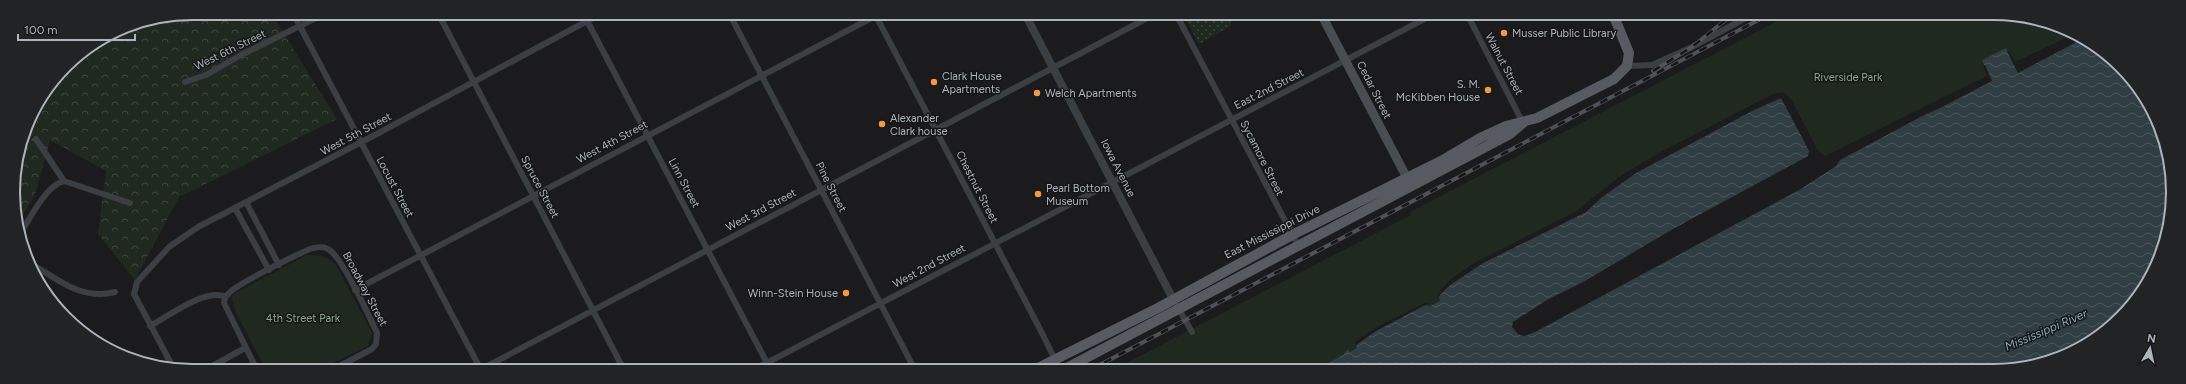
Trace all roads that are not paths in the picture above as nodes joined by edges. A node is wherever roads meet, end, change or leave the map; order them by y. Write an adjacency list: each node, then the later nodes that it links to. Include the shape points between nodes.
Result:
1 (296, 20): 16 (street, Locust Street)
2 (313, 20): 16 (street, West 6th Street)
3 (442, 20): 22 (street, Spruce Street)
4 (732, 20): 20 (street, Pine Street)
5 (866, 20): 20 (street, West 4th Street)
6 (880, 20): 25 (street, Chestnut Street)
7 (1028, 20): 19 (street, Iowa Avenue)
8 (1144, 20): 19 (street, West 3rd Street)
9 (1179, 20): 23 (street, Sycamore Street)
10 (1324, 20): 17 (main road, Cedar Street)
11 (1423, 20): 17 (street, East 2nd Street)
12 (1470, 20): 24 (street, Walnut Street)
13 (1615, 20): 18 (main road, via 1627,44)
14 (1742, 20): 18 (street, via 1652,65)
15 (588, 21): 22 (street, West 5th Street); 26 (street, Linn Street)
16 (300, 27): 21 (street, West 6th Street, via 206,75); 28 (street, Locust Street)
17 (1345, 61): 23 (street, East 2nd Street); 29 (main road, Cedar Street)
18 (1627, 66): 24 (main road, East Mississippi Drive, via 1621,74 1606,84)
19 (1053, 68): 25 (street, West 3rd Street); 31 (street, Iowa Avenue)
20 (761, 75): 26 (street, West 4th Street); 32 (street, Pine Street)
21 (185, 82)
22 (474, 82): 28 (street, West 5th Street); 33 (street, Spruce Street)
23 (1231, 120): 31 (street, East 2nd Street); 38 (street, Sycamore Street)
24 (1523, 122): 29 (main road, East Mississippi Drive, via 1506,126 1480,138); 40 (main road, East Mississippi Drive, via 1510,134)
25 (936, 129): 32 (street, West 3rd Street); 39 (street, Chestnut Street)
26 (647, 135): 33 (street, West 4th Street); 41 (street, Linn Street)
27 (36, 139): 30 (street)
28 (361, 142): 34 (street, West 5th Street); 42 (street, Locust Street)
29 (1407, 178): 38 (main road, East Mississippi Drive)
30 (64, 181): 35 (street); 37 (street, via 55,184 46,194)
31 (1113, 181): 39 (street, West 2nd Street); 49 (street, Iowa Avenue)
32 (821, 189): 41 (street, West 3rd Street); 50 (street, Pine Street)
33 (533, 195): 42 (street, West 4th Street); 51 (street, Spruce Street)
34 (246, 202): 36 (street, West 5th Street); 43 (street)
35 (130, 203)
36 (235, 208): 45 (street); 53 (street, West 5th Street, via 177,240 137,282 134,294)
37 (24, 228)
38 (1292, 235): 40 (street, Sycamore Street); 49 (main road, East Mississippi Drive)
39 (995, 243): 50 (street, West 2nd Street); 56 (street, Chestnut Street)
40 (1299, 247): 52 (main road, East Mississippi Drive)
41 (707, 249): 51 (street, West 3rd Street); 58 (street, Linn Street)
42 (421, 255): 46 (street, West 4th Street); 62 (street, Locust Street)
43 (279, 265): 45 (street); 46 (street, Broadway Street, via 313,248 326,248 335,254)
44 (38, 267): 47 (street, via 83,293)
45 (269, 270): 48 (street, via 235,288)
46 (355, 290): 61 (street, Broadway Street, via 378,339 372,348)
47 (115, 292)
48 (226, 297): 53 (street, via 206,295); 55 (street, via 224,303)
49 (1173, 299): 52 (street, Iowa Avenue); 56 (main road, East Mississippi Drive)
50 (880, 303): 58 (street, West 2nd Street); 65 (street, Pine Street)
51 (594, 310): 63 (street, West 3rd Street); 64 (street, Spruce Street)
52 (1179, 310): 54 (street, Iowa Avenue); 68 (main road, East Mississippi Drive)
53 (150, 326): 57 (street)
54 (1192, 332)
55 (245, 348): 59 (street); 60 (street)
56 (1054, 360): 66 (main road, East Mississippi Drive); 67 (street, Chestnut Street)
57 (170, 363)
58 (767, 363)
59 (216, 364)
60 (254, 364)
61 (344, 364)
62 (477, 364)
63 (491, 364)
64 (621, 364)
65 (912, 364)
66 (1046, 364)
67 (1056, 364)
68 (1075, 364)

